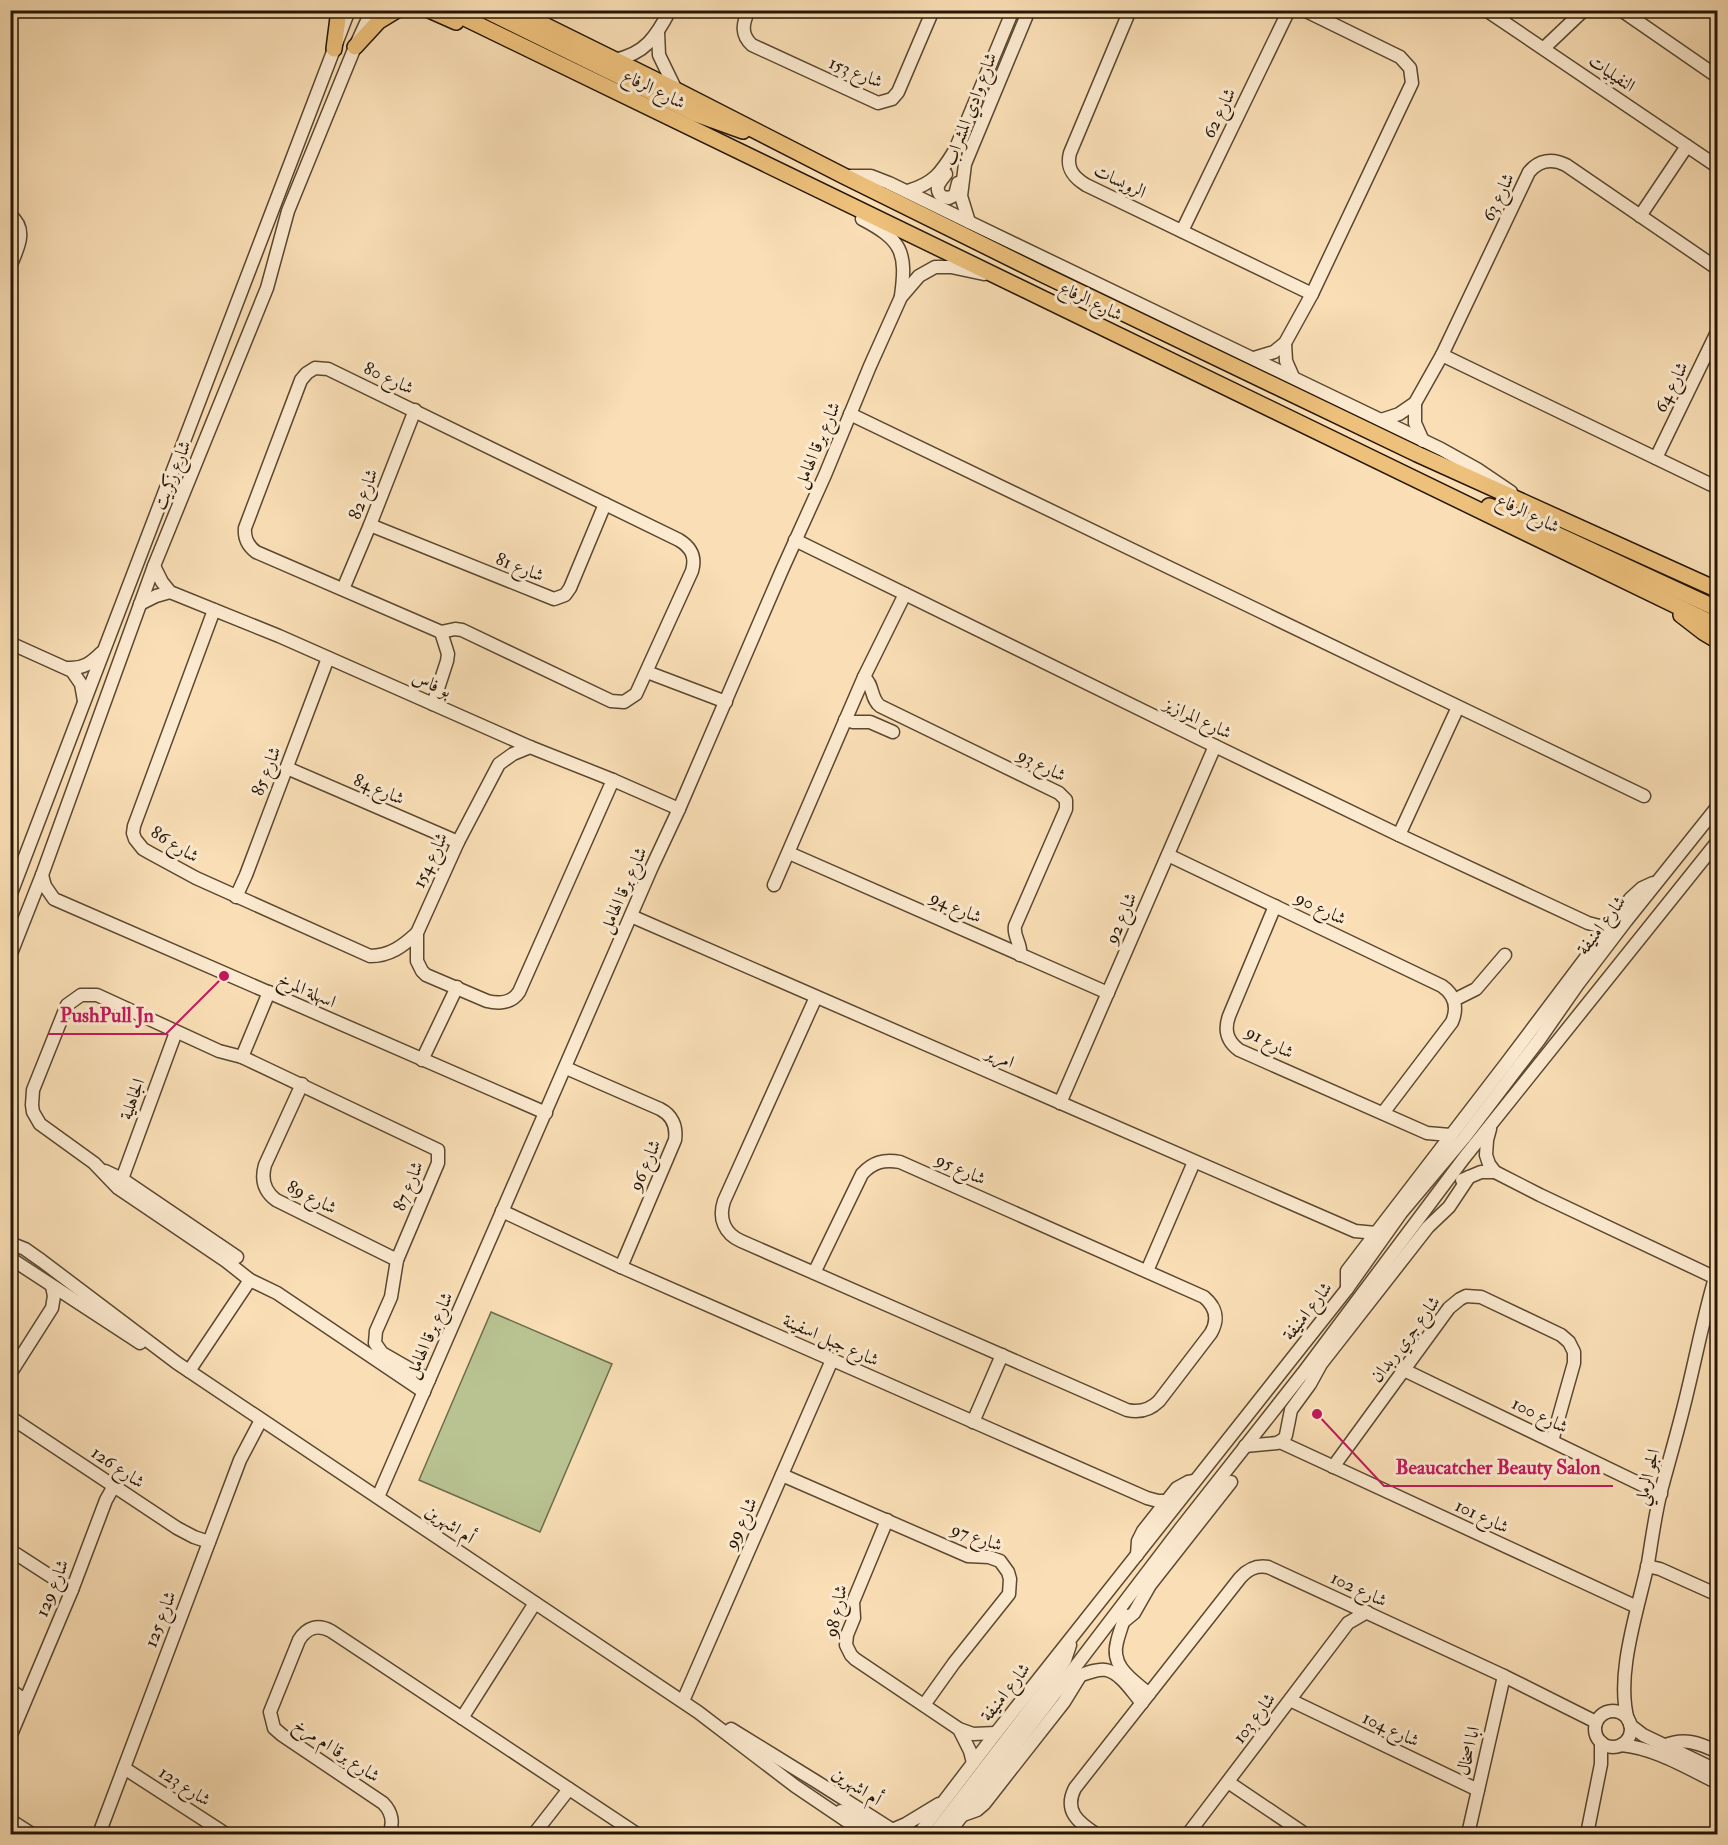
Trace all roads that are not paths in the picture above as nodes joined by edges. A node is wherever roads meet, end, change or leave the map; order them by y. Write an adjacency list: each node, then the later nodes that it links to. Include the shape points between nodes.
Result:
1 (339, 10): 24 (main road)
2 (349, 10): 24 (street, شارع زكريت)
3 (372, 10): 22 (street, شارع زكريت)
4 (397, 10): 22 (main road, via 379,21)
5 (429, 10): 20 (main road)
6 (448, 10): 20 (main road, شارع الرفاع)
7 (485, 10): 28 (main road, via 710,120)
8 (514, 10): 25 (main road, شارع الرفاع)
9 (670, 10): 21 (street)
10 (749, 10): 19 (street, شارع 153, via 743,31 752,45 878,103 892,99 898,92)
11 (1013, 10): 30 (street, شارع وادي المشراب)
12 (1029, 10): 31 (street, شارع وادي المشراب)
13 (1130, 10): 39 (street, الرويسات, via 1068,164 1081,182)
14 (1288, 10): 39 (street, شارع 62)
15 (1304, 10): 43 (street, via 1400,57 1413,78)
16 (1486, 10): 23 (street, النفيليات)
17 (1584, 10): 23 (street)
18 (1621, 10): 26 (street)
19 (927, 12)
20 (488, 30): 35 (main road, شارع الرفاع)
21 (658, 32): 25 (street, via 637,52); 27 (street, via 659,56)
22 (355, 46): 62 (street, شارع زكريت, via 288,211 267,288)
23 (1544, 48): 29 (street, النفيليات)
24 (334, 49): 75 (street, شارع زكريت)
25 (614, 60): 27 (main road, شارع الرفاع)
26 (1718, 77)
27 (676, 90): 28 (main road, شارع الرفاع)
28 (770, 137): 33 (main road, شارع الرفاع)
29 (1687, 146): 32 (street, النفيليات); 37 (street)
30 (955, 150): 31 (street, via 951,167 938,184 942,197 949,198 957,192); 34 (street, شارع وادي المشراب, via 933,180)
31 (968, 156): 38 (street, شارع وادي المشراب, via 961,196)
32 (1718, 167)
33 (844, 176): 34 (street, شارع الرفاع, via 871,176); 59 (main road, شارع الرفاع)
34 (908, 191): 38 (street, شارع الرفاع)
35 (828, 195): 42 (main road, شارع الرفاع); 44 (street, شارع برقا الهامل, via 884,231 902,252)
36 (10, 215): 40 (street, via 22,233)
37 (1640, 216): 41 (street, شارع 63); 47 (street, شارع 63, via 1562,163 1551,160 1537,165 1529,172)
38 (969, 222): 48 (street, شارع الرفاع)
39 (1182, 231): 43 (street, الرويسات)
40 (10, 267)
41 (1718, 269)
42 (1000, 278): 44 (street, شارع برقا الهامل, via 935,267 919,276); 57 (main road, شارع الرفاع)
43 (1312, 294): 46 (street)
44 (901, 297): 52 (street, شارع برقا الهامل)
45 (1718, 330): 55 (street, شارع 64)
46 (1285, 343): 48 (street, via 1274,352); 49 (street, via 1286,361)
47 (1442, 355): 50 (street, شارع 63); 55 (street)
48 (1254, 358): 49 (street, شارع الرفاع)
49 (1293, 377): 53 (street, شارع الرفاع)
50 (1415, 403): 53 (street); 54 (street, via 1416,423)
51 (415, 410): 58 (street, شارع 80); 60 (street, شارع 82); 63 (street, شارع 80, via 328,369 315,368 301,380 245,528 245,538 256,552)
52 (850, 414): 61 (street, شارع برقا الهامل); 83 (street)
53 (1381, 420): 54 (street, شارع الرفاع)
54 (1423, 441): 59 (street, شارع الرفاع, via 1477,469)
55 (1656, 458): 56 (street)
56 (1718, 488)
57 (1448, 496): 67 (main road, شارع الرفاع); 69 (main road, via 1530,522)
58 (605, 504): 60 (street, شارع 81, via 570,588 554,599); 78 (street, شارع 80, via 679,540 691,549 694,558 692,572)
59 (1529, 505): 64 (main road, شارع الرفاع)
60 (370, 525): 63 (street, شارع 82)
61 (795, 540): 66 (street, شارع المرازيز); 80 (street, شارع برقا الهامل)
62 (154, 566): 65 (street); 68 (street, شارع زكريت)
63 (343, 589): 72 (street, شارع 80)
64 (1718, 590)
65 (170, 592): 68 (street); 70 (street, بو فاس)
66 (905, 594): 79 (street); 87 (street, شارع المرازيز)
67 (1668, 602): 71 (main road, شارع الرفاع); 73 (main road)
68 (140, 604): 98 (street, شارع زكريت)
69 (1718, 609)
70 (214, 610): 76 (street, بو فاس); 102 (street, شارع 86, via 134,833 135,840 146,851)
71 (1718, 626)
72 (441, 632): 78 (street, شارع 80, via 462,630 615,702 633,698); 81 (street, via 448,654)
73 (1718, 641)
74 (10, 644): 77 (street)
75 (104, 651): 77 (street, via 89,664); 82 (street, شارع زكريت)
76 (328, 658): 81 (street, بو فاس); 88 (street, شارع 85)
77 (68, 668): 82 (street, via 79,679)
78 (647, 672): 80 (street)
79 (864, 677): 84 (street); 111 (street, شارع 93, via 880,706 1059,793 1066,800 1066,809 1015,926)
80 (726, 702): 92 (street, شارع برقا الهامل)
81 (433, 704): 86 (street, بو فاس)
82 (84, 705): 101 (street, شارع زكريت)
83 (1458, 707): 90 (street); 93 (street)
84 (845, 720): 85 (street, via 870,722); 96 (street)
85 (894, 732)
86 (530, 747): 89 (street, بو فاس); 95 (street, شارع 154, via 499,764)
87 (1215, 747): 93 (street, شارع المرازيز); 97 (street, شارع 92)
88 (287, 768): 95 (street, شارع 84); 102 (street, شارع 85)
89 (614, 780): 92 (street, بو فاس); 115 (street, via 517,996 508,1002 492,1002)
90 (1644, 796)
91 (1718, 806): 99 (street, شارع امنيفة)
92 (680, 809): 106 (street, شارع برقا الهامل)
93 (1399, 835): 107 (street, شارع المرازيز)
94 (1718, 841): 128 (street, شارع امنيفة)
95 (458, 842): 109 (street, شارع 154)
96 (789, 853): 100 (street); 111 (street, شارع 94)
97 (1168, 855): 104 (street, شارع 90); 117 (street, شارع 92)
98 (42, 875): 103 (street); 105 (street, شارع زكريت)
99 (1658, 881): 108 (street, via 1634,895); 114 (street, شارع امنيفة)
100 (774, 885)
101 (10, 896)
102 (236, 897): 109 (street, شارع 86, via 370,956 394,951)
103 (54, 899): 105 (street); 116 (street, اسهلة المرخ)
104 (1275, 906): 119 (street, شارع 90, via 1442,986); 127 (street, شارع 91, via 1228,1016 1228,1038 1239,1050)
105 (29, 909): 113 (street, شارع زكريت)
106 (631, 916): 118 (street, امرير); 123 (street, شارع برقا الهامل)
107 (1588, 923): 108 (street, شارع المرازيز); 110 (street)
108 (1612, 924): 110 (street)
109 (417, 933): 115 (street, شارع 154, via 417,961 422,971)
110 (1598, 943): 114 (street)
111 (1020, 955): 117 (street, شارع 94)
112 (1505, 955): 119 (street, via 1476,989)
113 (10, 956)
114 (1590, 961): 130 (street); 138 (street, شارع امنيفة, via 1539,1040)
115 (457, 987): 122 (street)
116 (269, 992): 121 (street); 122 (street, اسهلة المرخ)
117 (1108, 993): 125 (street, شارع 92)
118 (816, 997): 125 (street, امرير); 150 (street, شارع 95, via 721,1213 727,1230 736,1238)
119 (1454, 1000): 127 (street, via 1452,1022)
120 (176, 1032): 121 (street, شارع 87); 133 (street, شارع 87, via 97,995 75,998 65,1010 33,1090 33,1112 45,1129); 136 (street, الجاهلية)
121 (242, 1057): 124 (street, شارع 87)
122 (422, 1060): 126 (street, اسهلة المرخ)
123 (566, 1068): 126 (street, شارع برقا الهامل); 148 (street, شارع 96, via 660,1109 674,1124 675,1140)
124 (302, 1084): 147 (street, شارع 89, via 263,1170 268,1192 276,1200); 147 (street, شارع 87, via 438,1150 438,1163)
125 (1060, 1103): 132 (street, امرير)
126 (546, 1113): 139 (street, شارع برقا الهامل)
127 (1383, 1113): 129 (street, شارع 91)
128 (1492, 1124): 134 (street, via 1486,1155); 137 (street, شارع امنيفة)
129 (1427, 1133): 130 (street, شارع 91); 131 (street, شارع 91)
130 (1450, 1135): 131 (street)
131 (1440, 1148): 140 (street)
132 (1194, 1162): 141 (street, امرير); 149 (street)
133 (101, 1170): 136 (street, شارع 87); 152 (street, شارع 87, via 118,1188)
134 (1495, 1172): 135 (street); 151 (street)
135 (1469, 1177): 137 (street); 165 (street, via 1324,1360)
136 (122, 1179): 145 (street, شارع 87)
137 (1440, 1193): 162 (street, شارع امنيفة)
138 (1407, 1206): 140 (street); 154 (street, شارع امنيفة)
139 (502, 1211): 148 (street, شارع جبل اسفينة); 164 (street, شارع برقا الهامل)
140 (1385, 1219): 142 (street)
141 (1355, 1231): 142 (street, امرير); 144 (street)
142 (1376, 1233): 144 (street)
143 (10, 1243): 159 (street, أم اشهرين, via 42,1261)
144 (1363, 1250): 154 (street, via 1347,1271)
145 (237, 1257)
146 (10, 1258): 153 (street, أم اشهرين)
147 (397, 1260): 164 (street, شارع 87, via 393,1289 375,1343 382,1353)
148 (621, 1267): 158 (street, شارع جبل اسفينة)
149 (1147, 1271): 150 (street, شارع 95, via 891,1160 875,1163 862,1174); 157 (street, شارع 95, via 1204,1297 1216,1316 1211,1333 1150,1408 1139,1412 1127,1410)
150 (814, 1273): 157 (street, شارع 95)
151 (1716, 1279): 177 (street, الجو الرملي)
152 (250, 1280): 161 (street); 164 (street, شارع 87)
153 (51, 1286): 155 (street, أم اشهرين); 156 (street)
154 (1347, 1289): 174 (street, شارع امنيفة)
155 (73, 1300): 156 (street); 159 (street, أم اشهرين)
156 (52, 1308): 163 (street)
157 (1002, 1355): 168 (street)
158 (832, 1360): 168 (street, شارع جبل اسفينة); 173 (street, شارع 99)
159 (177, 1363): 161 (street, أم اشهرين)
160 (1404, 1370): 169 (street, شارع 100); 169 (street, شارع جري ربدان, via 1460,1299 1474,1296 1491,1302 1561,1335 1572,1346 1574,1363); 172 (street, شارع جري ربدان)
161 (189, 1371): 167 (street, أم اشهرين)
162 (1303, 1373): 165 (street); 171 (street, شارع امنيفة)
163 (10, 1374)
164 (426, 1386): 178 (street, شارع برقا الهامل)
165 (1297, 1401): 170 (street, via 1289,1415 1287,1435)
166 (10, 1417): 176 (street, شارع 126)
167 (261, 1420): 178 (street, أم اشهرين); 183 (street, شارع 125, via 240,1460)
168 (973, 1422): 179 (street, شارع جبل اسفينة)
169 (1552, 1441): 177 (street, شارع 100)
170 (1280, 1442): 171 (street); 172 (street, شارع 101)
171 (1245, 1446): 189 (street, شارع امنيفة)
172 (1333, 1467): 192 (street, شارع 101)
173 (782, 1475): 182 (street, شارع 97); 204 (street, شارع 99)
174 (1195, 1481): 180 (street, via 1182,1484); 185 (street, شارع امنيفة)
175 (1231, 1482): 194 (street, via 1150,1585 1134,1614)
176 (114, 1486): 183 (street, شارع 126, via 186,1533); 187 (street, شارع 129)
177 (1660, 1494): 186 (street, الجو الرملي)
178 (378, 1497): 191 (street, أم اشهرين)
179 (1147, 1498): 180 (street, شارع جبل اسفينة); 181 (street)
180 (1167, 1501): 181 (street)
181 (1155, 1515): 185 (street, via 1140,1536)
182 (887, 1520): 206 (street, شارع 98, via 853,1602 854,1618 846,1645 855,1659); 206 (street, شارع 97, via 968,1556 995,1558 1004,1565 1010,1579 1005,1600)
183 (208, 1542): 221 (street, شارع 125)
184 (10, 1550): 187 (street)
185 (1137, 1555): 196 (street, شارع امنيفة)
186 (1647, 1566): 188 (street); 192 (street, الجو الرملي)
187 (72, 1590): 203 (street, شارع 129)
188 (1718, 1595)
189 (1127, 1599): 194 (street); 199 (street, شارع امنيفة)
190 (1344, 1602): 193 (street, شارع 102); 195 (street); 202 (street, شارع 102, via 1268,1567 1249,1569)
191 (535, 1603): 204 (street, أم اشهرين); 209 (street)
192 (1637, 1607): 200 (street, الجو الرملي)
193 (1367, 1612): 195 (street, شارع 103); 198 (street, شارع 102)
194 (1123, 1622): 202 (street, via 1116,1645 1118,1666)
195 (1348, 1623): 205 (street, شارع 103)
196 (1071, 1638): 213 (street, شارع امنيفة); 240 (street, via 1065,1660 1053,1679)
197 (1080, 1676): 199 (street); 202 (street, via 1107,1670); 229 (street, via 984,1804)
198 (1504, 1676): 210 (street, شارع 102); 226 (street, ابا اصخال)
199 (1066, 1681): 229 (street, شارع امنيفة)
200 (1623, 1686): 207 (street, الجو الرملي); 211 (street, الجو الرملي)
201 (10, 1690): 203 (street)
202 (1145, 1699): 242 (street, شارع 102, via 1073,1793 1074,1815)
203 (25, 1700): 214 (street, شارع 129)
204 (683, 1701): 208 (street, أم اشهرين)
205 (1290, 1701): 223 (street, شارع 103); 226 (street, شارع 104)
206 (924, 1705): 212 (street, شارع 98)
207 (1608, 1712): 210 (street); 211 (street, via 1623,1715)
208 (703, 1715): 228 (street, أم اشهرين); 231 (street, أم اشهرين, via 745,1737)
209 (462, 1718): 225 (street, شارع برقا ام مرخ); 235 (street, شارع برقا ام مرخ, via 327,1628 313,1628 302,1636 271,1707 272,1723 282,1735 383,1803 391,1816)
210 (1596, 1722): 215 (street, via 1596,1736)
211 (1629, 1723): 216 (street, via 1627,1740); 217 (street, via 1643,1736)
212 (959, 1729): 213 (street, شارع 98, via 973,1734); 219 (street)
213 (996, 1733): 219 (street, شارع امنيفة)
214 (10, 1737)
215 (1601, 1742): 216 (street); 220 (street)
216 (1618, 1746): 220 (street); 224 (street, via 1649,1751)
217 (1664, 1746): 218 (street, via 1690,1741); 222 (street)
218 (1718, 1752)
219 (972, 1763): 227 (street, شارع امنيفة)
220 (1601, 1764): 246 (street)
221 (124, 1768): 233 (street, شارع 125); 234 (street, شارع 123)
222 (1718, 1771)
223 (1228, 1782): 243 (street, شارع 103); 244 (street)
224 (1718, 1783)
225 (569, 1789): 236 (street); 237 (street, شارع برقا ام مرخ)
226 (1478, 1790): 245 (street, ابا اصخال)
227 (945, 1800): 231 (street); 239 (street, شارع امنيفة)
228 (828, 1809): 231 (street); 238 (street, أم اشهرين)
229 (963, 1815): 241 (street, شارع امنيفة)
230 (10, 1820): 232 (street)
231 (891, 1833)
232 (32, 1834)
233 (99, 1834)
234 (226, 1834)
235 (389, 1834)
236 (534, 1834)
237 (637, 1834)
238 (866, 1834)
239 (919, 1834)
240 (934, 1834)
241 (948, 1834)
242 (1096, 1834)
243 (1188, 1834)
244 (1305, 1834)
245 (1468, 1834)
246 (1587, 1834)

